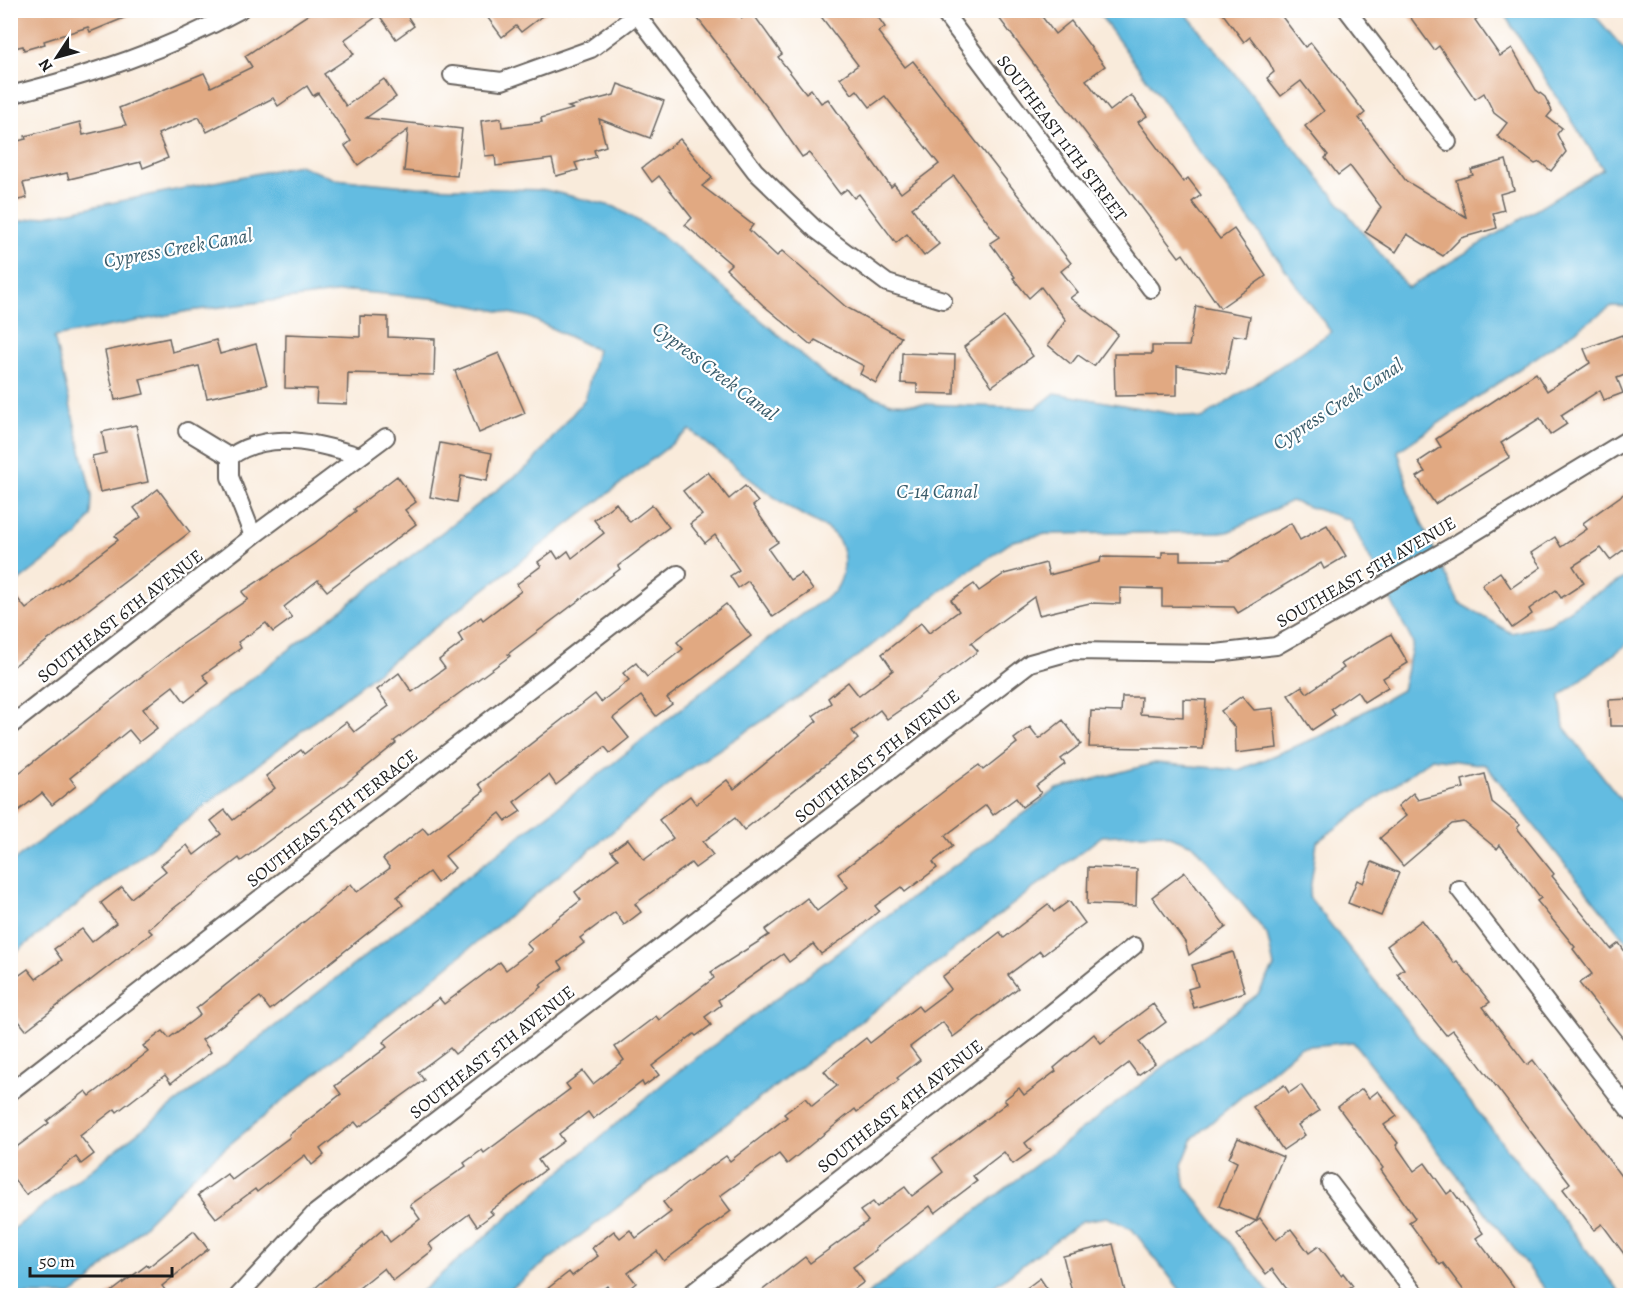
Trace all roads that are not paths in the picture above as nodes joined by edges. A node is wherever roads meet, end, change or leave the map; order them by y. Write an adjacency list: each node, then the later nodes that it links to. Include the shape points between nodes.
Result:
1 (240, 10): 6 (street, via 204,31 85,76)
2 (942, 10): 8 (street, SOUTHEAST 11TH STREET)
3 (1347, 10): 7 (street)
4 (640, 13): 5 (street, via 591,49 501,81); 9 (street, via 755,171 814,229 887,283)
5 (452, 75)
6 (10, 95)
7 (1448, 142)
8 (1150, 289)
9 (943, 300)
10 (188, 431): 14 (street)
11 (386, 437): 13 (street, SOUTHEAST 6TH AVENUE)
12 (1630, 438): 23 (street, SOUTHEAST 5TH AVENUE, via 1449,548 1276,646 1216,653 1073,651 1030,663 314,1214)
13 (360, 456): 14 (street, via 317,443 261,441); 15 (street, SOUTHEAST 6TH AVENUE)
14 (230, 457): 15 (street, via 230,477)
15 (253, 536): 17 (street, SOUTHEAST 6TH AVENUE)
16 (678, 574): 20 (street, SOUTHEAST 5TH TERRACE)
17 (10, 726)
18 (1458, 889): 21 (street)
19 (1134, 946): 24 (street, SOUTHEAST 4TH AVENUE)
20 (10, 1092)
21 (1630, 1111)
22 (1330, 1184): 25 (street)
23 (238, 1296)
24 (688, 1296)
25 (1417, 1296)

